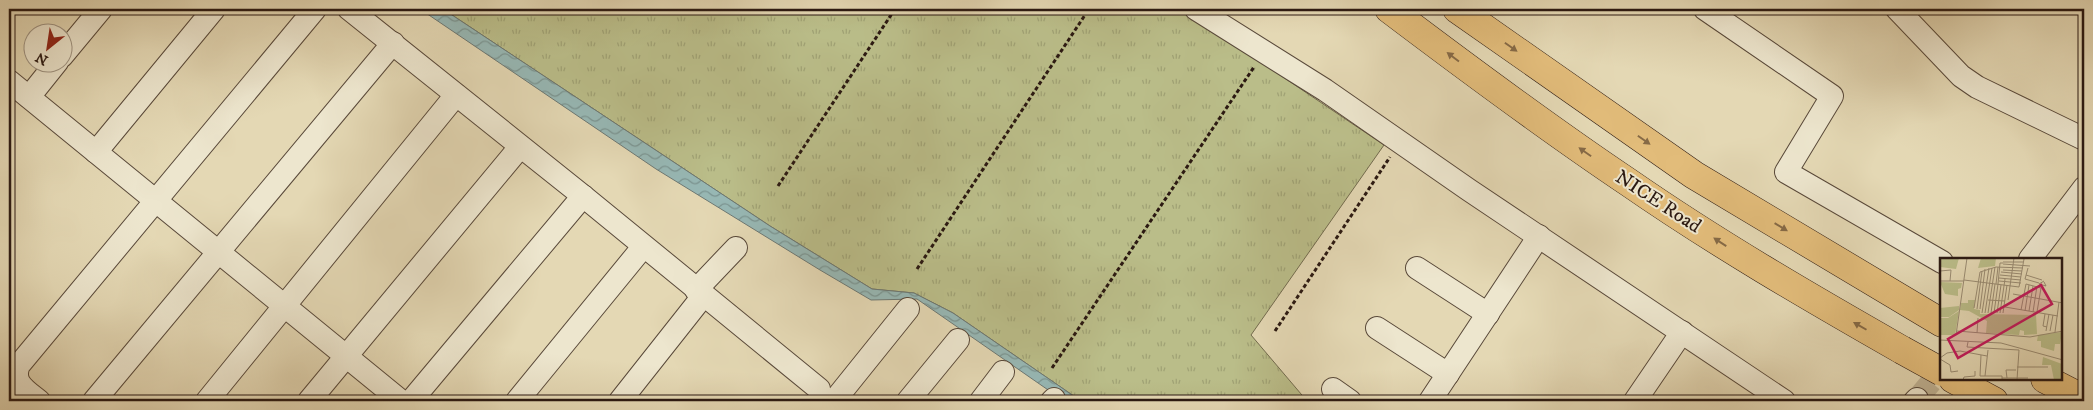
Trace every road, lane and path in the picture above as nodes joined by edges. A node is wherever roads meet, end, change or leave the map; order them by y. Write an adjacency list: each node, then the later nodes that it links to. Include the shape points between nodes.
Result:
1 (101, 9): 13 (street)
2 (214, 9): 22 (street)
3 (315, 9): 26 (street)
4 (349, 9): 12 (street)
5 (896, 9): 23 (path)
6 (1089, 9): 34 (path)
7 (1196, 9): 14 (street)
8 (1389, 9): 46 (highway, NICE Road, one-way to 8, bridge, via 1788,284 1629,183 1528,113)
9 (1457, 9): 39 (highway, one-way to 39, via 1694,175)
10 (1705, 9): 32 (street, via 1832,96 1786,172)
11 (1897, 9): 19 (street, via 1961,76 1976,87)
12 (393, 43): 17 (street); 30 (street)
13 (72, 44)
14 (1264, 52): 20 (street); 45 (path)
15 (50, 72): 18 (street)
16 (9, 81): 18 (street)
17 (456, 95): 21 (street); 36 (street)
18 (29, 98): 22 (street)
19 (2084, 139)
20 (1400, 142): 27 (street); 41 (path)
21 (520, 147): 25 (street); 44 (street)
22 (96, 152): 26 (street)
23 (778, 186)
24 (2084, 188): 31 (street)
25 (582, 196): 28 (street); 59 (street)
26 (157, 202): 30 (street); 54 (street, via 20,365 16,376 19,385)
27 (1538, 236): 38 (street); 42 (street)
28 (643, 247): 35 (street); 60 (street)
29 (736, 248): 35 (street)
30 (219, 252): 36 (street); 55 (street)
31 (2031, 258)
32 (1940, 261)
33 (1416, 268): 38 (street)
34 (917, 269)
35 (700, 293): 51 (street); 61 (street)
36 (286, 307): 44 (street); 56 (street)
37 (908, 309): 51 (street)
38 (1488, 314): 48 (street)
39 (1934, 318)
40 (1377, 328): 48 (street)
41 (1275, 331)
42 (1682, 332): 65 (street); 66 (street)
43 (958, 340): 62 (street)
44 (346, 356): 57 (street); 58 (street)
45 (1052, 368)
46 (1940, 371)
47 (1003, 372): 63 (street)
48 (1448, 374): 64 (street)
49 (1955, 380): 52 (highway)
50 (2047, 380): 53 (highway)
51 (826, 395)
52 (1991, 399)
53 (2084, 399)
54 (39, 401)
55 (94, 401)
56 (207, 401)
57 (309, 401)
58 (401, 401)
59 (411, 401)
60 (517, 401)
61 (620, 401)
62 (908, 401)
63 (981, 401)
64 (1430, 401)
65 (1635, 401)
66 (1784, 401)

